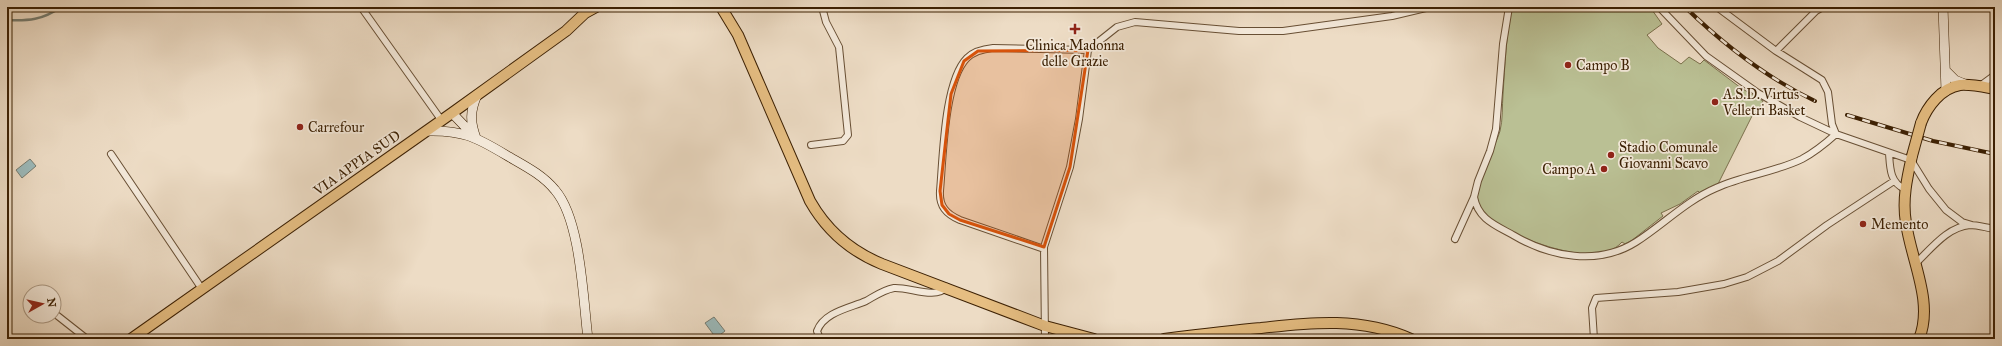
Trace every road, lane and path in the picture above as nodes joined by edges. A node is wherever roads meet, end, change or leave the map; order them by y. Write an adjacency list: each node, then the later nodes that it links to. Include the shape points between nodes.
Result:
1 (361, 7): 22 (street)
2 (596, 7): 11 (main road, VIA APPIA SUD)
3 (721, 7): 38 (main road, via 738,34 804,190 825,224 846,244 872,260)
4 (822, 7): 26 (street, via 826,22 839,48 848,135 841,142)
5 (1430, 7): 12 (street, via 1386,17 1283,31 1239,31 1135,22 1117,27)
6 (1509, 7): 32 (street, via 1502,50 1497,125)
7 (1659, 7): 24 (street, via 1687,38 1717,65 1780,105)
8 (1717, 7): 13 (street)
9 (1823, 7): 13 (street)
10 (1943, 7): 14 (main road)
11 (587, 10): 20 (main road, VIA APPIA SUD, via 566,31)
12 (1088, 50): 36 (street, via 1071,161); 36 (street, via 992,48 978,51 964,62 951,94 940,191 942,207 960,220)
13 (1776, 51): 24 (street, via 1822,80 1828,92 1832,124)
14 (1946, 71): 16 (main road, via 1955,80); 19 (main road)
15 (1995, 75): 17 (street)
16 (1967, 85): 17 (main road); 19 (main road, via 1954,86)
17 (1980, 86): 18 (main road)
18 (1995, 88)
19 (1946, 91): 29 (main road, bridge, via 1930,105 1921,124)
20 (477, 95): 21 (main road, VIA APPIA SUD); 25 (main road, via 470,115)
21 (452, 114): 22 (main road, VIA APPIA SUD); 25 (main road)
22 (442, 121): 23 (main road, VIA APPIA SUD)
23 (427, 131): 25 (main road, via 452,131); 39 (main road, VIA APPIA SUD)
24 (1836, 134): 27 (street); 32 (street, via 1802,159 1728,183 1701,196 1632,244 1597,256 1564,254 1519,239 1483,218)
25 (476, 138): 44 (main road, via 534,172 551,186 563,201 574,231)
26 (810, 145)
27 (1889, 153): 29 (street); 30 (street)
28 (111, 154): 39 (street)
29 (1912, 158): 31 (main road); 33 (street, via 1929,189 1946,210 1962,222)
30 (1894, 181): 31 (street); 50 (street, via 1778,261 1747,277 1710,287 1596,298 1592,308)
31 (1906, 190): 37 (main road, via 1906,223)
32 (1474, 197): 35 (street)
33 (1972, 225): 34 (street); 37 (street, via 1949,233)
34 (1995, 229)
35 (1455, 239)
36 (1044, 249): 41 (street)
37 (1915, 264): 51 (main road, via 1924,307)
38 (948, 288): 41 (main road); 45 (street, via 937,293 901,288 884,291 839,311 825,321 817,331)
39 (202, 289): 43 (main road, VIA APPIA SUD)
40 (62, 319): 42 (street)
41 (1045, 326): 46 (street); 47 (main road)
42 (87, 339)
43 (131, 339)
44 (588, 339)
45 (820, 339)
46 (1045, 339)
47 (1094, 339)
48 (1164, 339): 49 (main road, via 1331,322 1376,327)
49 (1411, 339)
50 (1594, 339)
51 (1919, 339)

